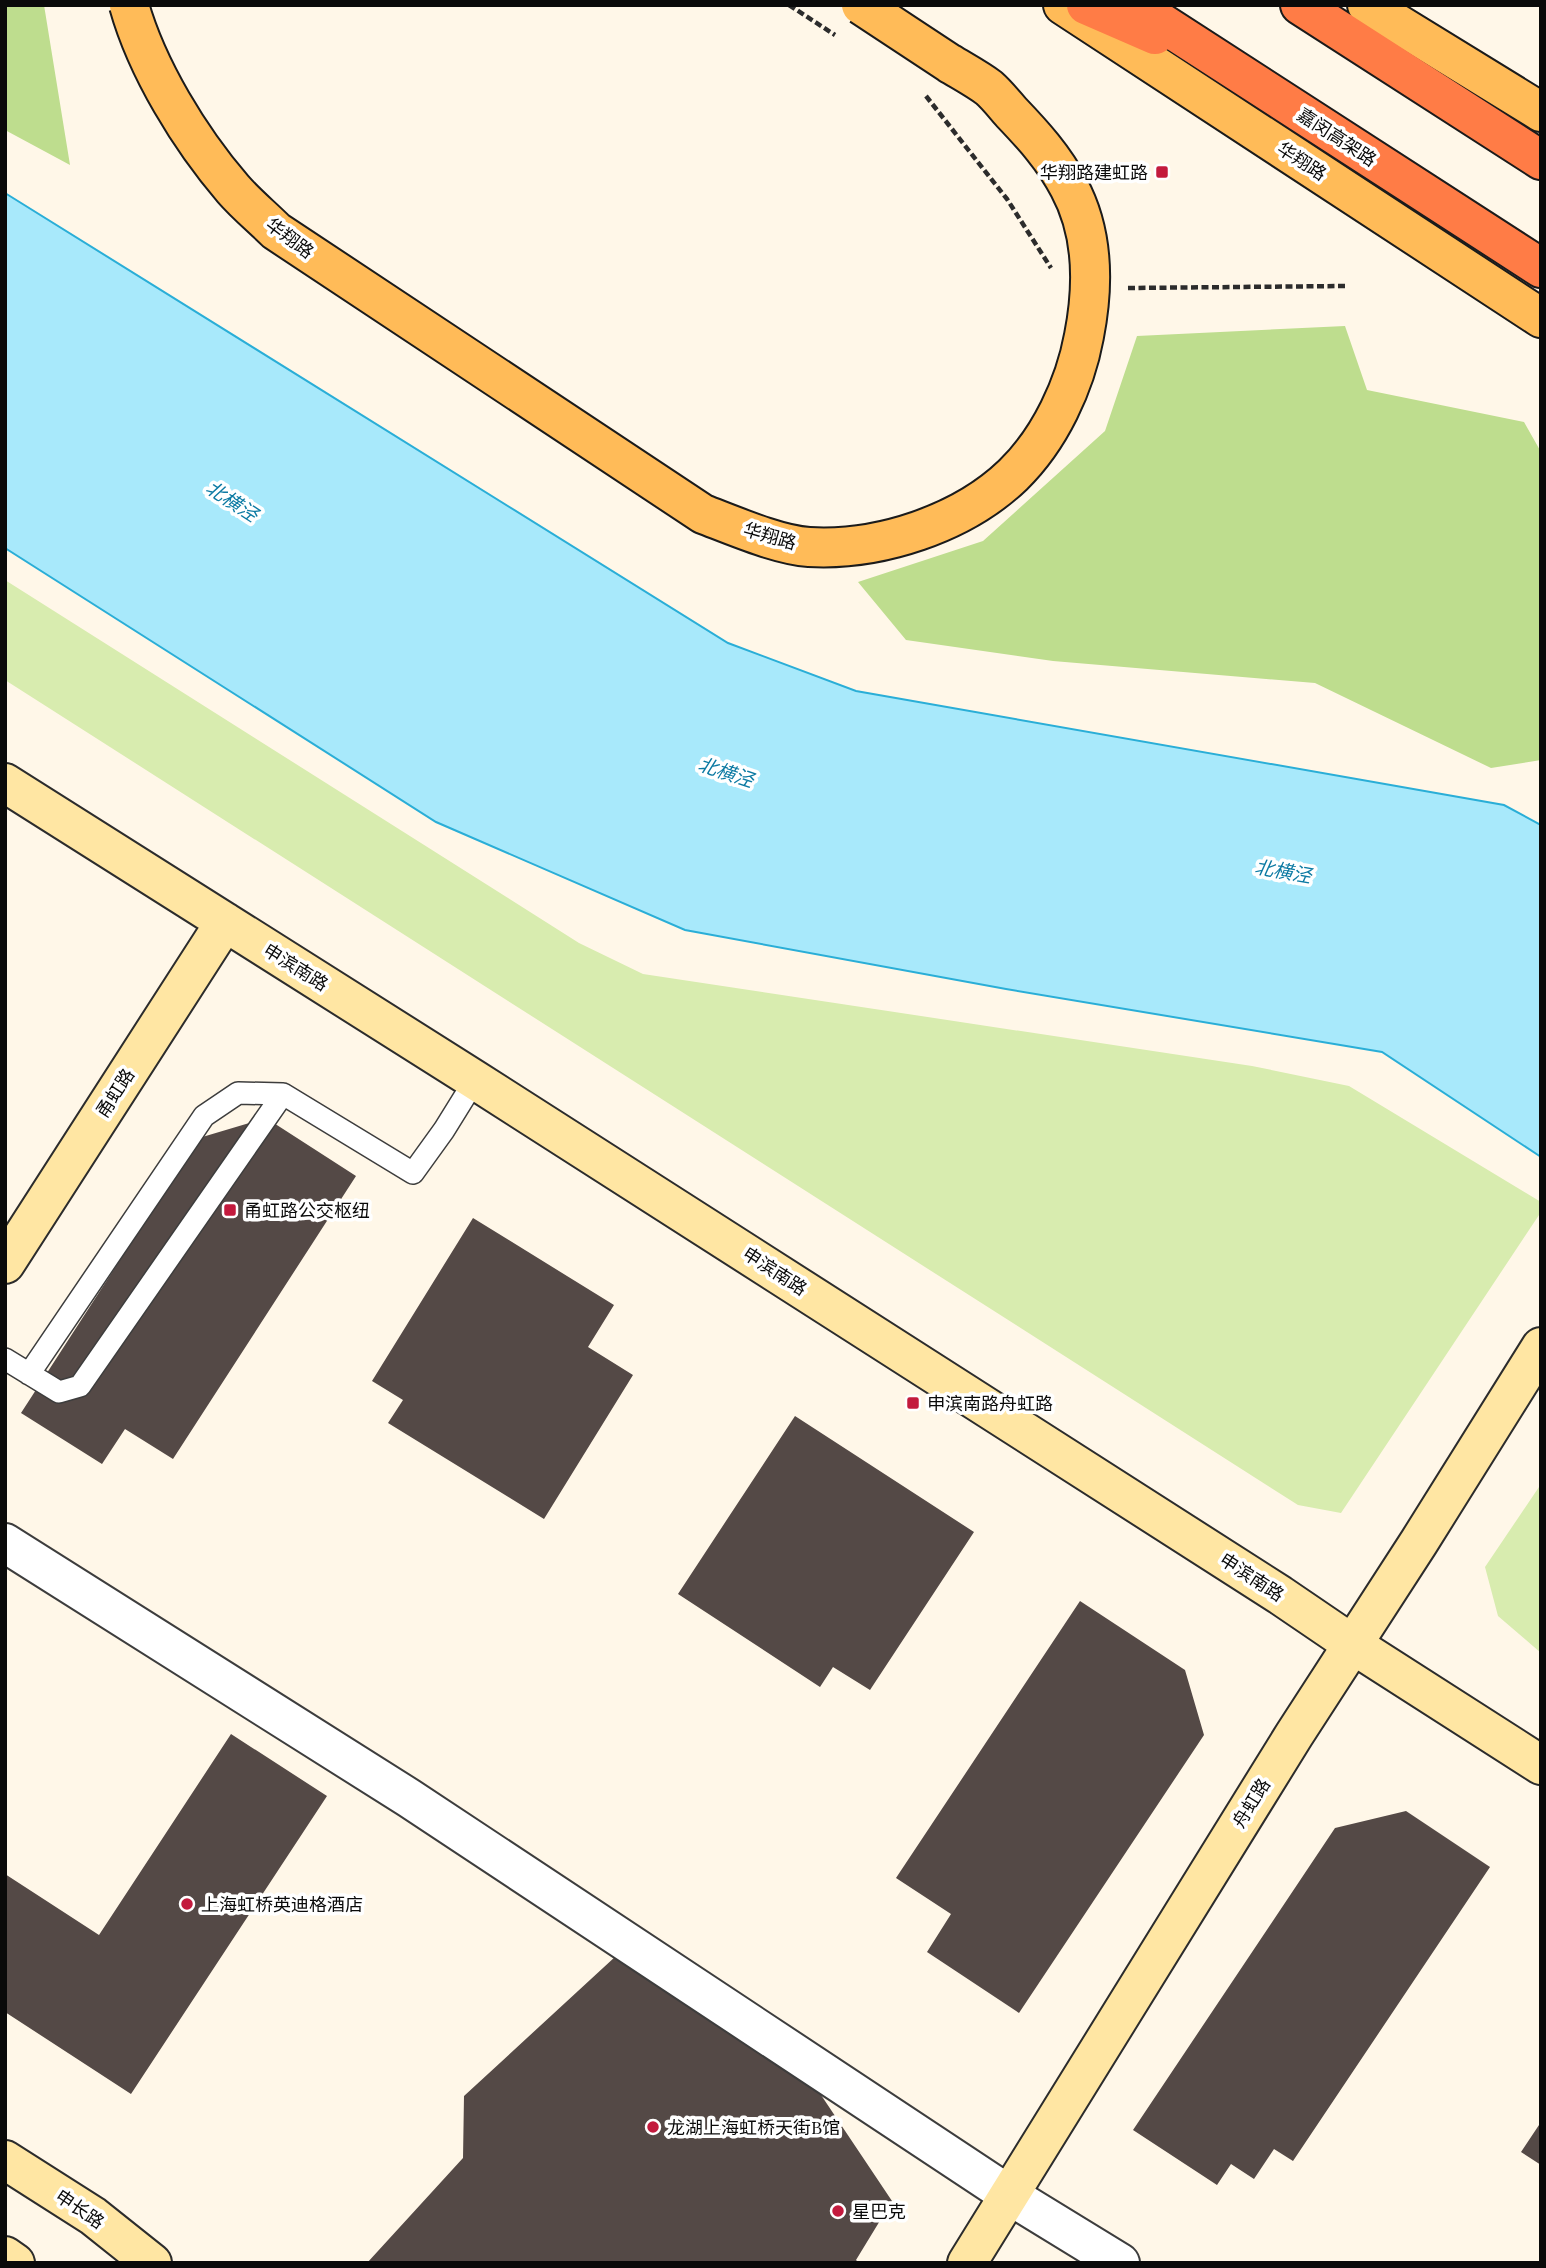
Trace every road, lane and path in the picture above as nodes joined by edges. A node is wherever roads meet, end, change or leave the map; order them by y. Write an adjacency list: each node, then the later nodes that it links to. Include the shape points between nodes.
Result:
1 (129, 5): 2 (main road, 华翔路, bridge, via 191,133 233,189 276,231 703,514 807,547 899,538 945,520 1013,475 1044,436 1065,399 1081,354 1090,307 1091,258 1083,220 1045,147 990,89)
2 (861, 5)
3 (1063, 5): 12 (main road, 华翔路)
4 (1086, 5): 8 (highway)
5 (1134, 5): 8 (highway, 嘉闵高架路)
6 (1300, 5): 10 (highway)
7 (1367, 5): 9 (main road)
8 (1228, 66): 11 (highway, 嘉闵高架路)
9 (1541, 112)
10 (1541, 160)
11 (1541, 268)
12 (1541, 318)
13 (5, 783): 14 (main road, 申滨南路)
14 (225, 922): 15 (main road, 申滨南路); 17 (main road, 甬虹路)
15 (475, 1080): 16 (lane, via 413,1172); 22 (main road, 申滨南路)
16 (283, 1094): 20 (lane, via 238,1093 204,1116); 20 (lane, via 80,1385 59,1392)
17 (5, 1264)
18 (1541, 1347): 22 (main road, 舟虹路)
19 (5, 1359): 20 (lane)
20 (29, 1374)
21 (5, 1544): 25 (street, via 409,1798)
22 (1352, 1644): 23 (main road, 申滨南路); 25 (main road, 舟虹路)
23 (1541, 1765)
24 (5, 2160): 28 (main road, 申长路, via 93,2216)
25 (1009, 2195): 29 (main road, 舟虹路); 30 (street)
26 (5, 2256): 27 (main road)
27 (15, 2263)
28 (152, 2263)
29 (967, 2263)
30 (1120, 2263)

